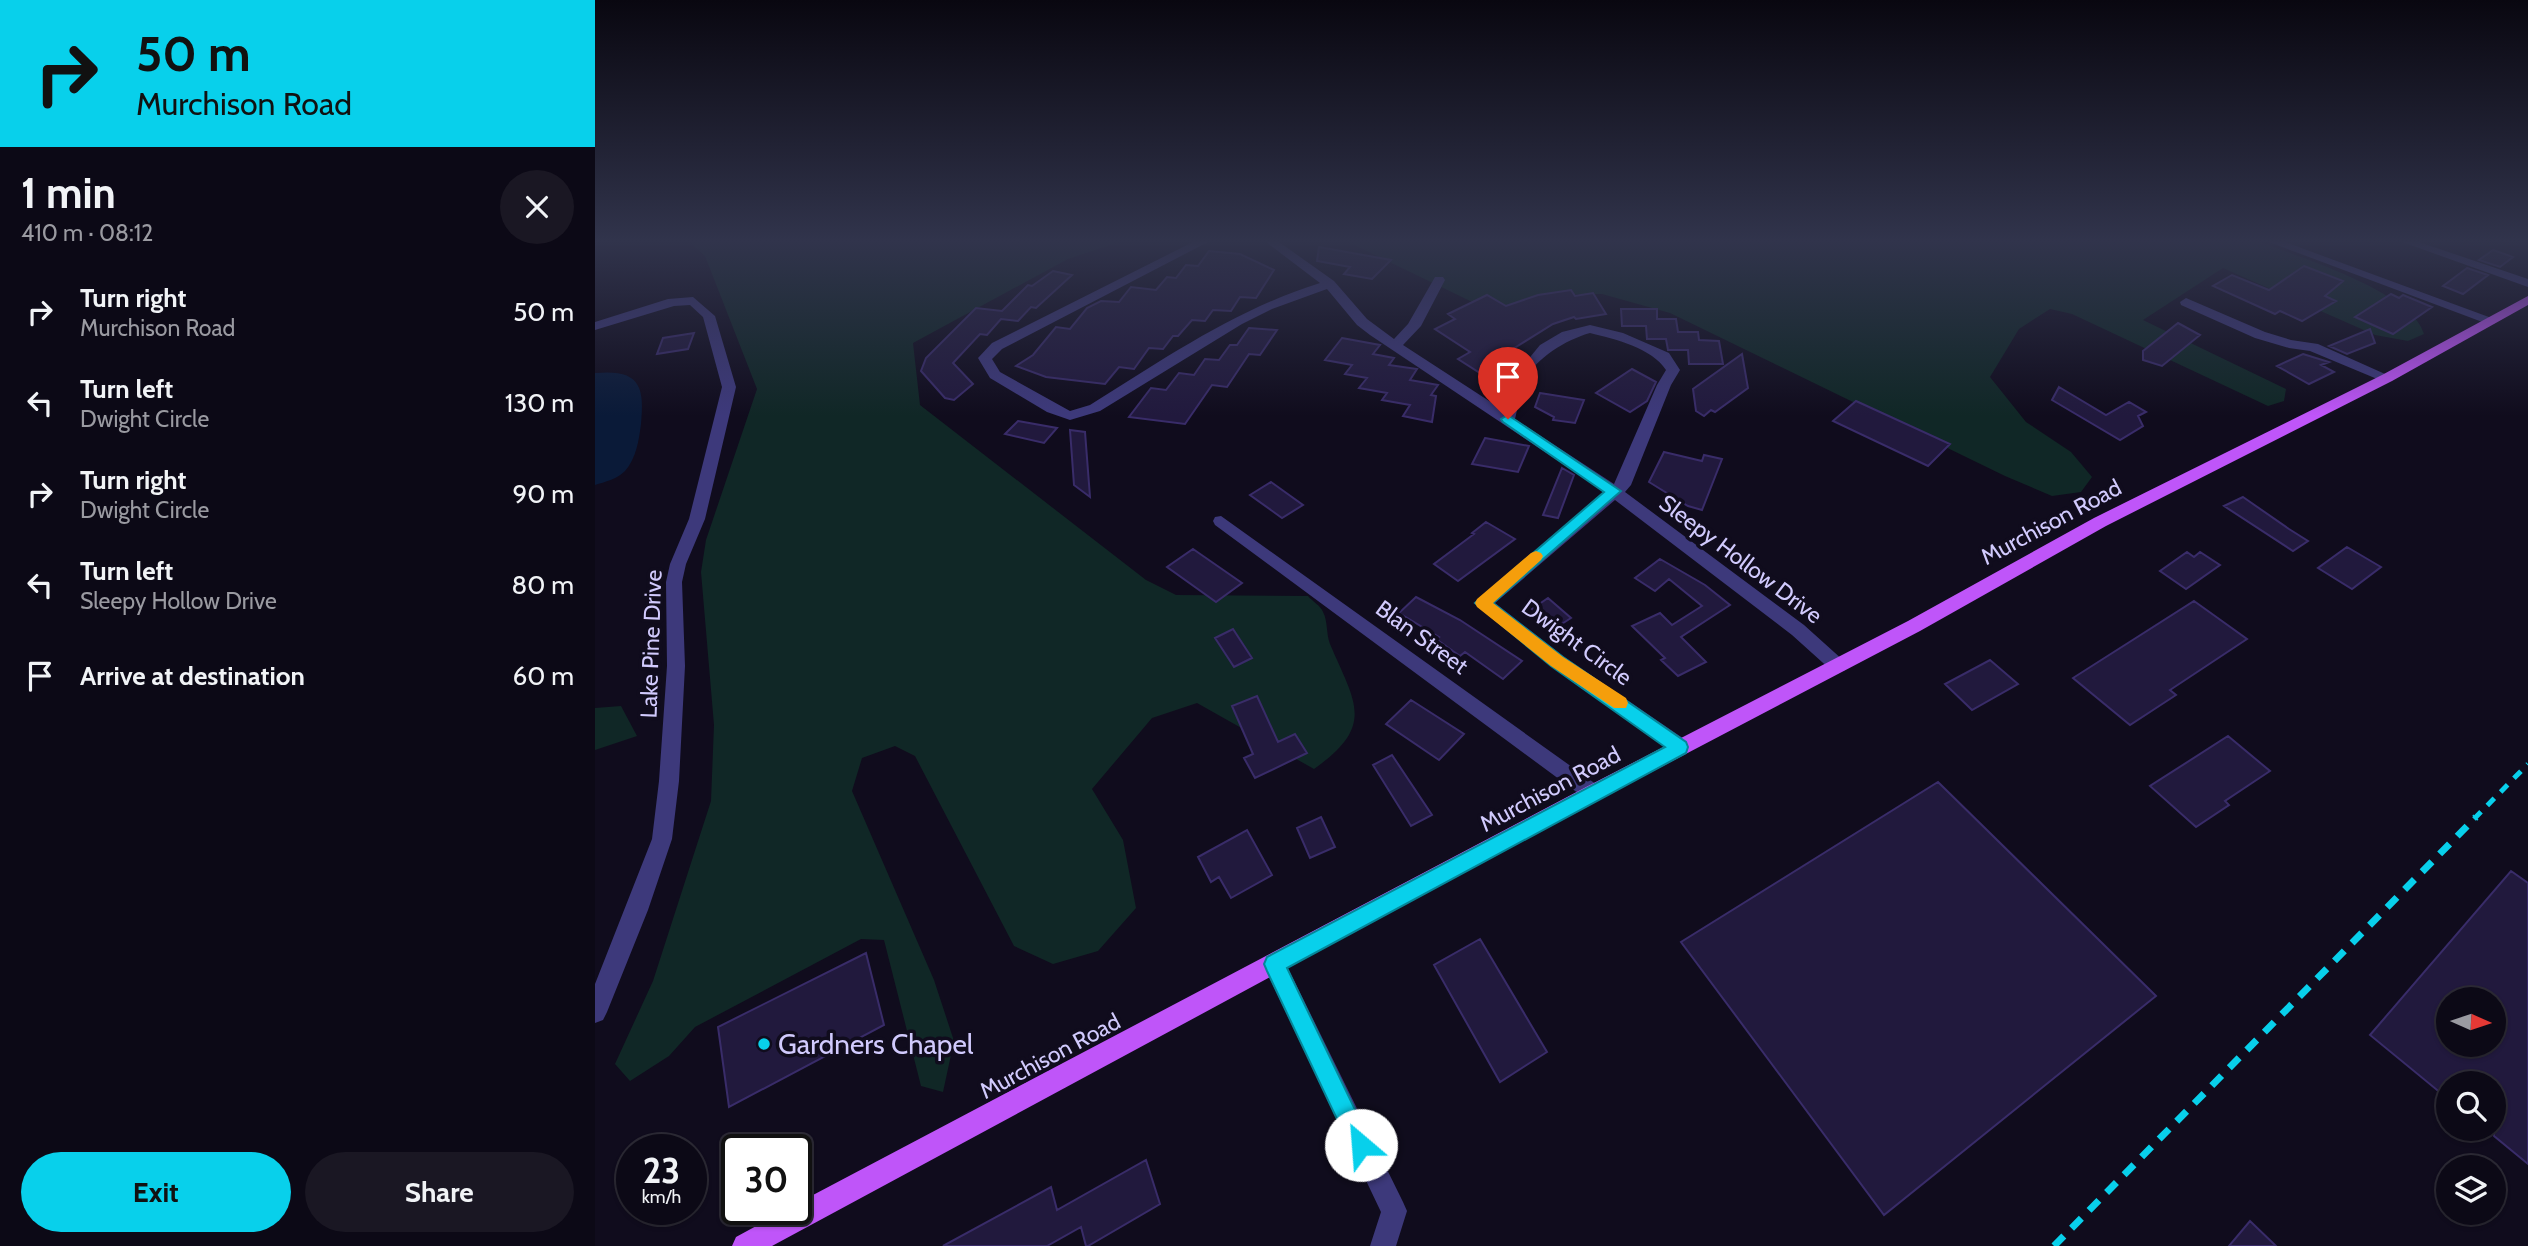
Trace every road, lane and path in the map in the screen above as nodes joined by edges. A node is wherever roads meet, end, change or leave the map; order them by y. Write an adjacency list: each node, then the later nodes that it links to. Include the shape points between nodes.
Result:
1 (1087, 300): 2 (street, via 997,346 985,358 995,375 1070,416 1094,408 1243,318)
2 (1281, 300)
3 (1344, 300): 10 (street, Sleepy Hollow Drive)
4 (1428, 300): 10 (street, via 1414,326)
5 (2435, 300): 8 (street)
6 (2528, 300): 8 (main road, Murchison Road)
7 (2186, 302): 11 (street, via 2260,335 2313,346)
8 (2490, 320): 11 (main road, Murchison Road)
9 (595, 326): 19 (street, Lake Pine Drive, via 673,302 693,301 709,316 729,387 697,519 674,582 676,666 662,839)
10 (1395, 346): 12 (street, Sleepy Hollow Drive)
11 (2387, 378): 15 (main road, Murchison Road, via 2100,522)
12 (1508, 419): 13 (street, Sleepy Hollow Drive); 13 (street, via 1516,383 1545,348 1567,335 1590,329 1664,356 1673,370 1632,469)
13 (1614, 491): 15 (street, Sleepy Hollow Drive, via 1798,630); 16 (street, Dwight Circle, via 1483,603)
14 (1221, 521): 17 (street, Blan Street)
15 (1838, 666): 16 (main road, Murchison Road)
16 (1680, 747): 17 (main road, Murchison Road)
17 (1593, 793): 18 (main road, Murchison Road)
18 (1274, 964): 20 (main road, Murchison Road); 21 (street, via 1394,1210)
19 (595, 1012)
20 (745, 1246)
21 (1383, 1246)

